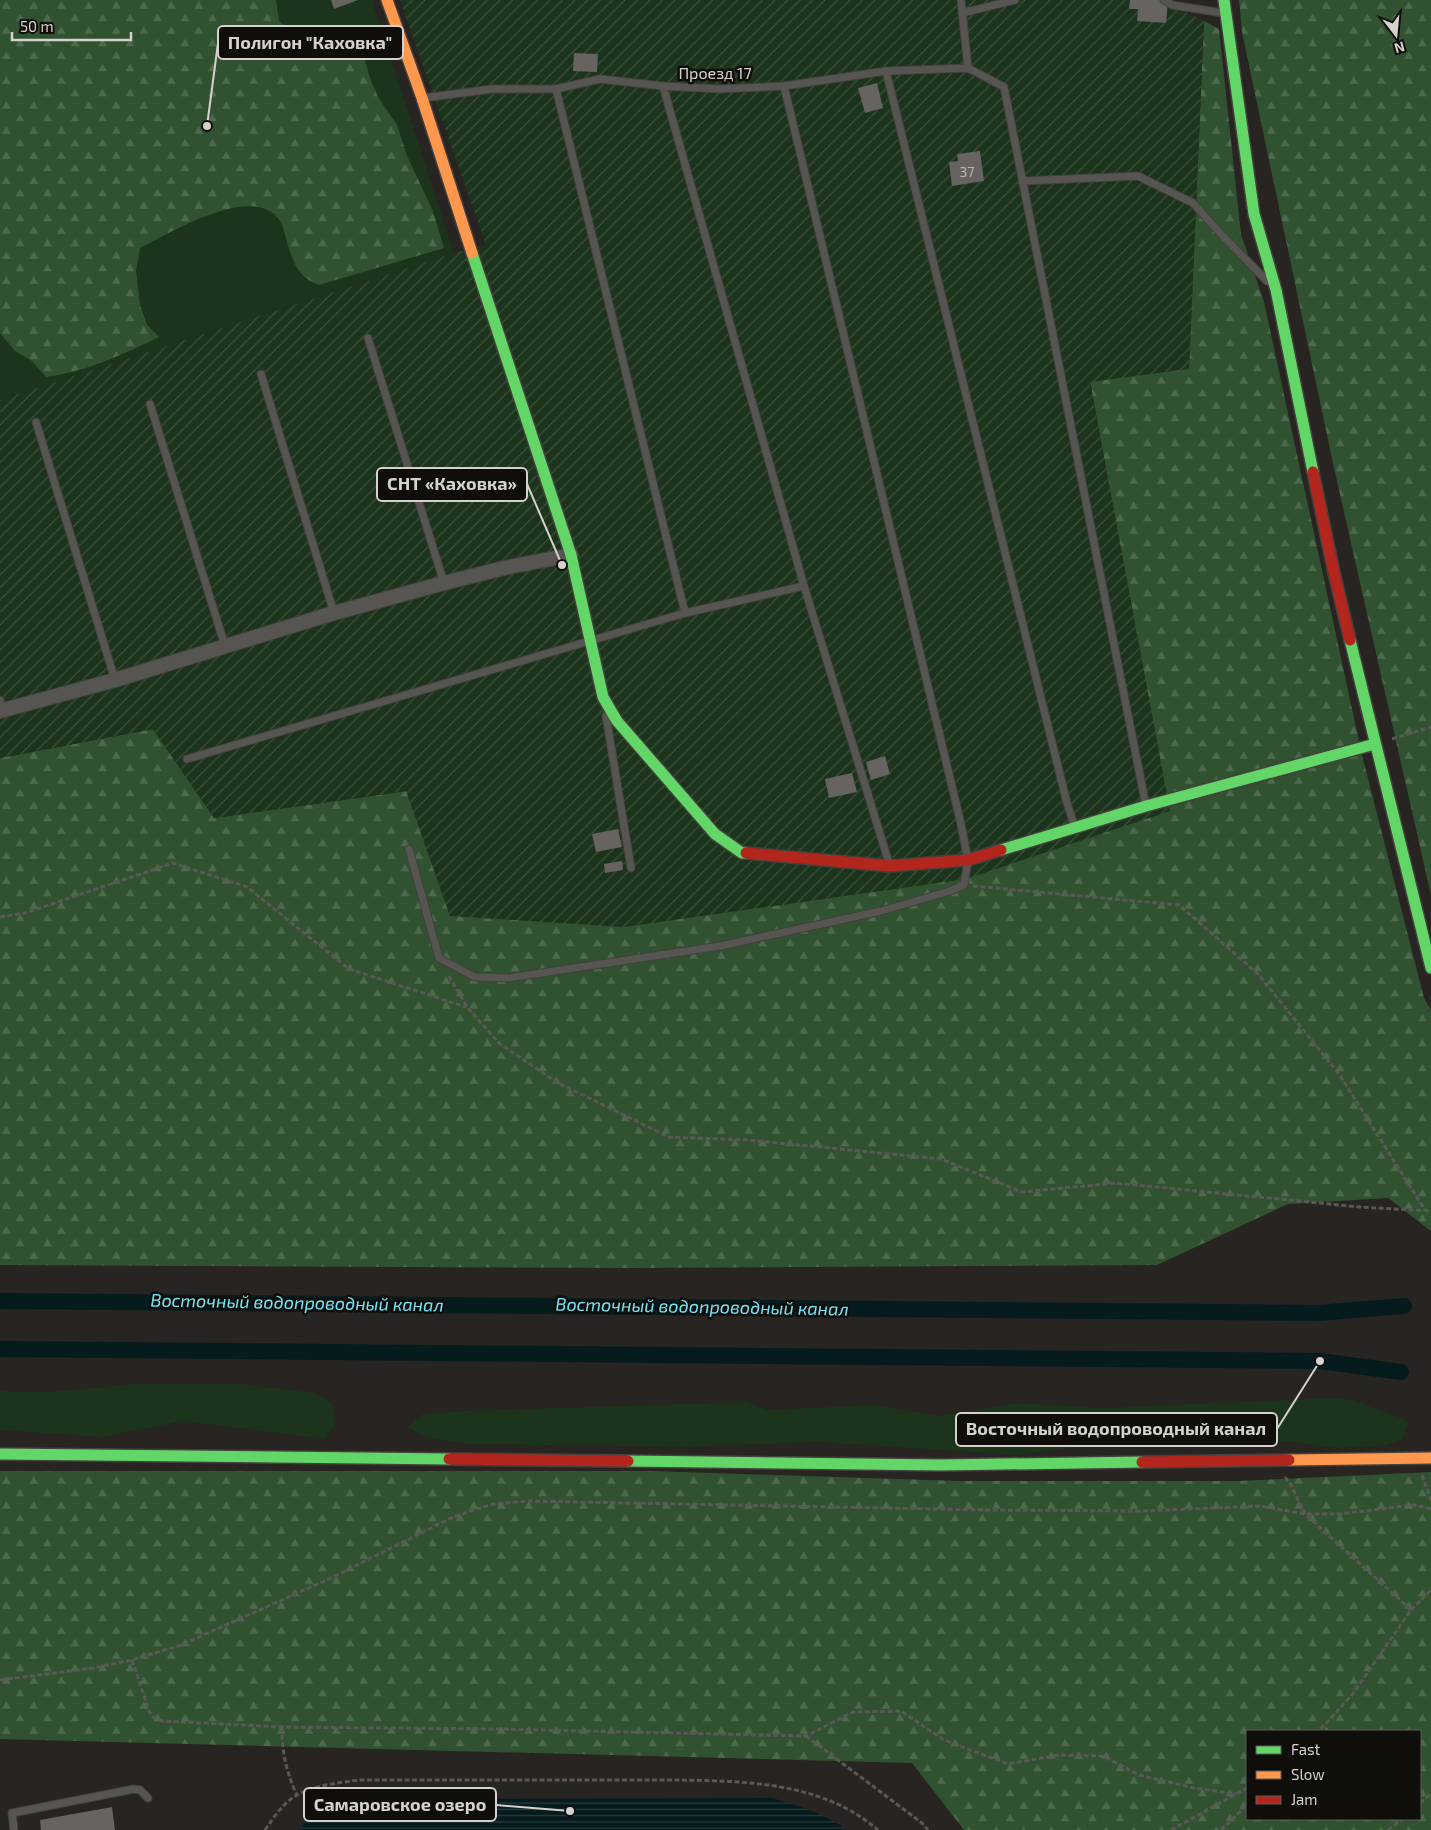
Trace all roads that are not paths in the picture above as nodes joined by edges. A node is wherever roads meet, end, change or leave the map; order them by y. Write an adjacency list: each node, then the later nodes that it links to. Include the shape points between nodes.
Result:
1 (387, 0): 13 (street)
2 (961, 0): 6 (lane)
3 (1015, 0): 6 (lane)
4 (1164, 0): 7 (lane, via 1172,5)
5 (1224, 0): 7 (street)
6 (962, 13): 8 (lane)
7 (1226, 13): 15 (street, via 1254,214)
8 (968, 68): 9 (lane, Проезд 17); 14 (lane, Проезд 17, via 1004,87)
9 (886, 71): 11 (lane, Проезд 17); 33 (lane)
10 (662, 86): 11 (lane, Проезд 17, via 720,89); 12 (lane, Проезд 17, via 600,78); 22 (lane)
11 (784, 86): 35 (lane)
12 (556, 89): 13 (lane, Проезд 17, via 492,89); 24 (lane)
13 (422, 98): 20 (street)
14 (1022, 181): 15 (lane, via 1138,176 1194,202); 32 (lane)
15 (1276, 290): 30 (street, via 1334,573)
16 (368, 338): 21 (lane)
17 (262, 374): 23 (lane)
18 (150, 404): 26 (lane)
19 (36, 422): 27 (lane)
20 (571, 555): 21 (street); 25 (street)
21 (444, 583): 23 (street)
22 (804, 586): 24 (lane); 36 (lane)
23 (334, 613): 26 (street)
24 (685, 613): 25 (lane)
25 (591, 641): 28 (street); 31 (lane)
26 (225, 646): 27 (street)
27 (115, 680): 29 (street)
28 (603, 697): 36 (street, via 616,720 715,834 742,853); 37 (lane)
29 (1, 707)
30 (1374, 744): 32 (street); 38 (street)
31 (187, 759)
32 (1146, 806): 33 (street)
33 (1074, 827): 35 (street)
34 (409, 849): 35 (lane, via 439,958 475,977 508,978 720,946 881,911 964,885)
35 (968, 860): 36 (street)
36 (890, 866)
37 (631, 868)
38 (1431, 968)
39 (0, 1454): 40 (street, via 941,1466)
40 (1431, 1458)
41 (148, 1798): 42 (lane, via 134,1788 12,1813)
42 (14, 1830)

